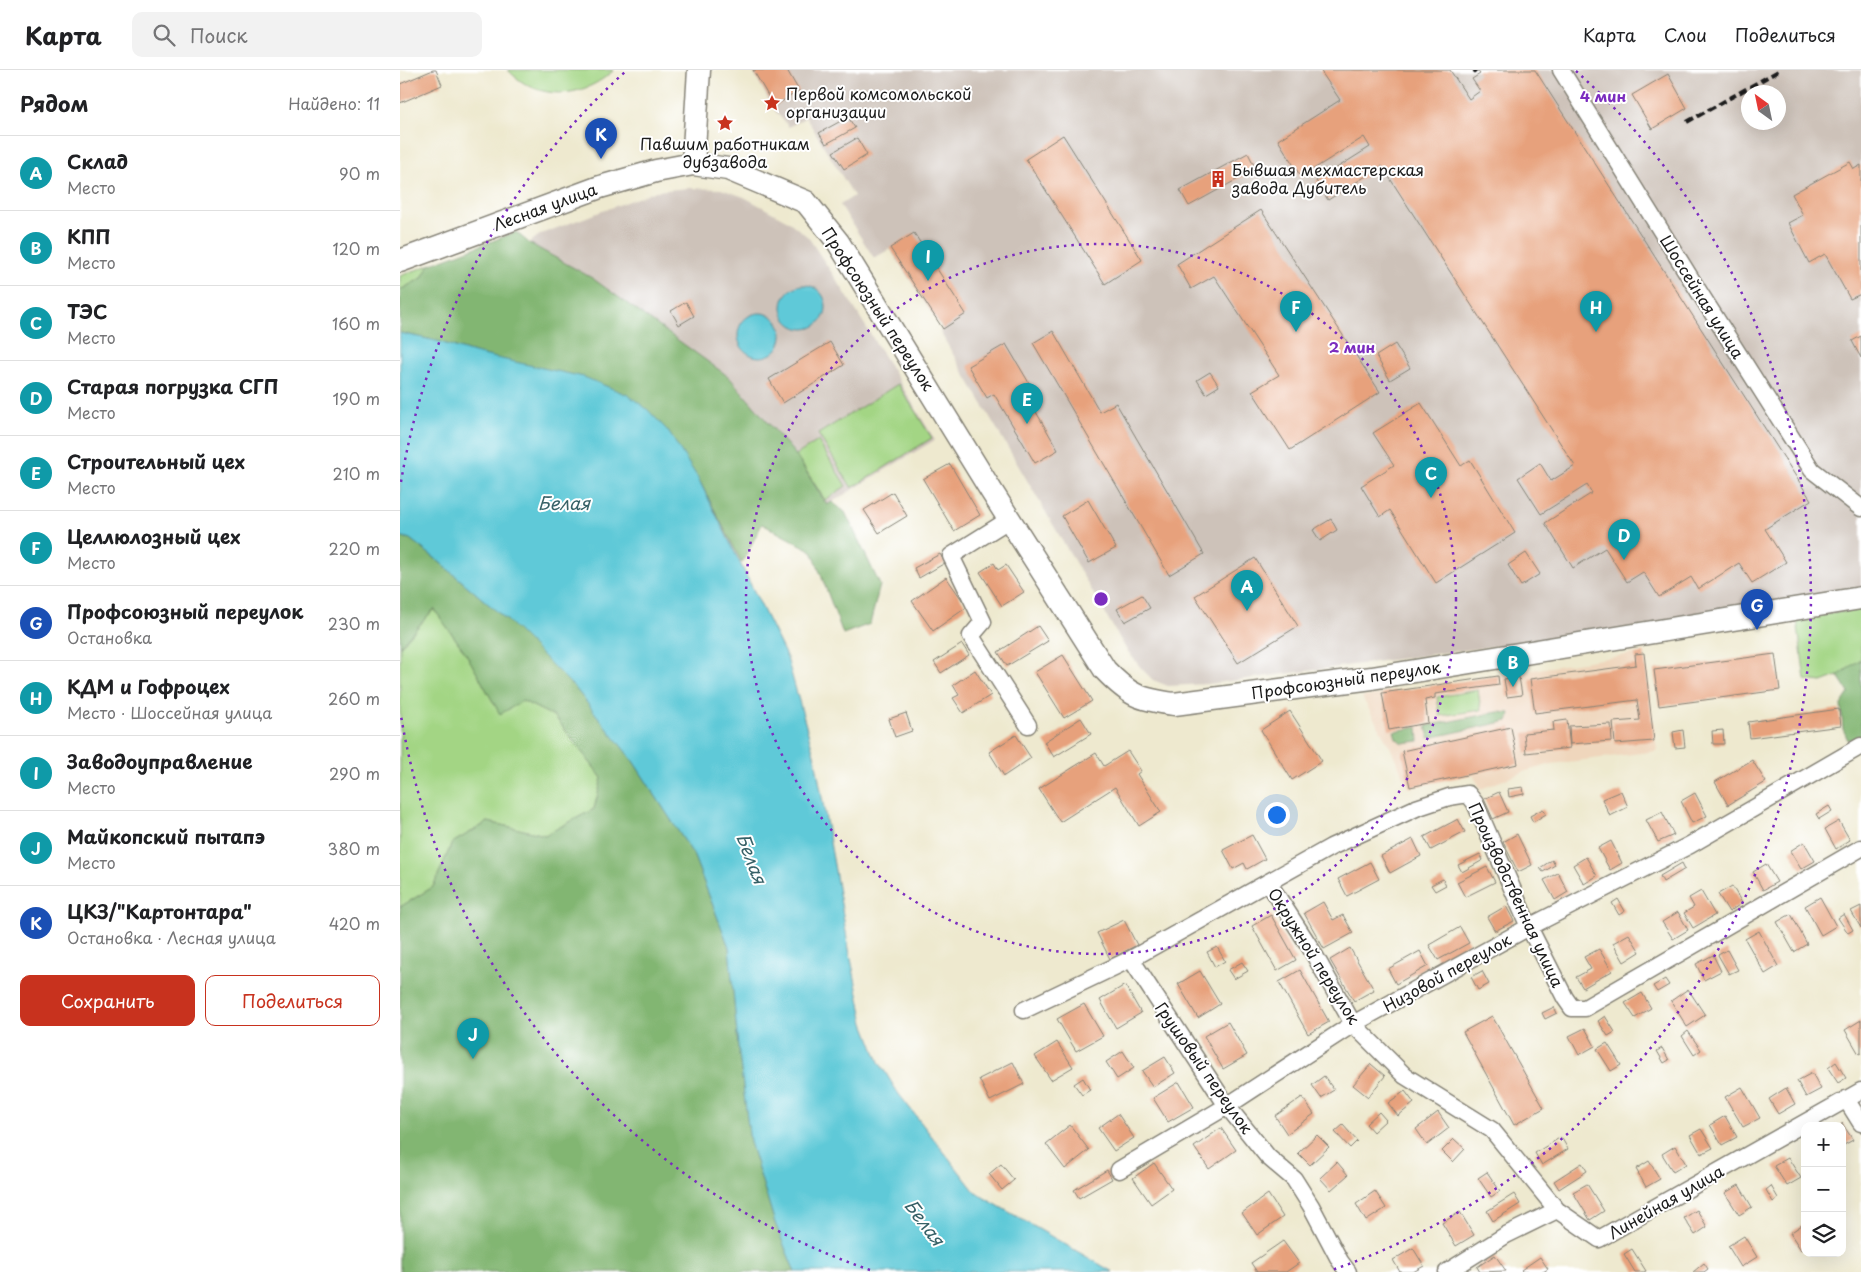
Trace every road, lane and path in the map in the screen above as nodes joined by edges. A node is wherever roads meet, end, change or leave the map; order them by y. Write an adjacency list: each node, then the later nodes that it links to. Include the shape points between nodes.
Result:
1 (699, 70): 3 (main road)
2 (1561, 70): 5 (street, Шоссейная улица, via 1812,470)
3 (693, 164): 4 (main road, Лесная улица, via 600,187); 6 (main road, Профсоюзный переулок, via 728,170 806,202 838,242)
4 (400, 261)
5 (1861, 508)
6 (1010, 520): 7 (main road, Профсоюзный переулок, via 1105,670 1122,688 1146,700 1174,704 1372,678); 8 (street, via 951,556 983,622 971,636)
7 (1861, 598)
8 (1028, 724)
9 (1861, 746): 12 (street, Низовой переулок, via 1690,845)
10 (1861, 848): 12 (street, Производственная улица, via 1585,1008 1572,1008 1565,998)
11 (1268, 882): 12 (street, Производственная улица, via 1331,847 1416,808 1468,794 1475,803); 13 (street, Производственная улица); 15 (street, Окружной переулок, via 1310,947)
12 (1530, 927): 15 (street, Низовой переулок)
13 (1131, 959): 14 (street, Производственная улица); 18 (street, Грушовый переулок)
14 (1024, 1010)
15 (1353, 1024): 18 (street, Низовой переулок); 21 (street, Окружной переулок, via 1405,1076 1492,1130)
16 (1861, 1091): 17 (street, Линейная улица)
17 (1846, 1099): 19 (street); 21 (street, Линейная улица, via 1599,1240)
18 (1227, 1106): 20 (street, Низовой переулок); 22 (street, Грушовый переулок, via 1268,1158 1294,1179)
19 (1861, 1124)
20 (1119, 1170)
21 (1558, 1210): 23 (street, via 1506,1235)
22 (1348, 1272)
23 (1447, 1272)

